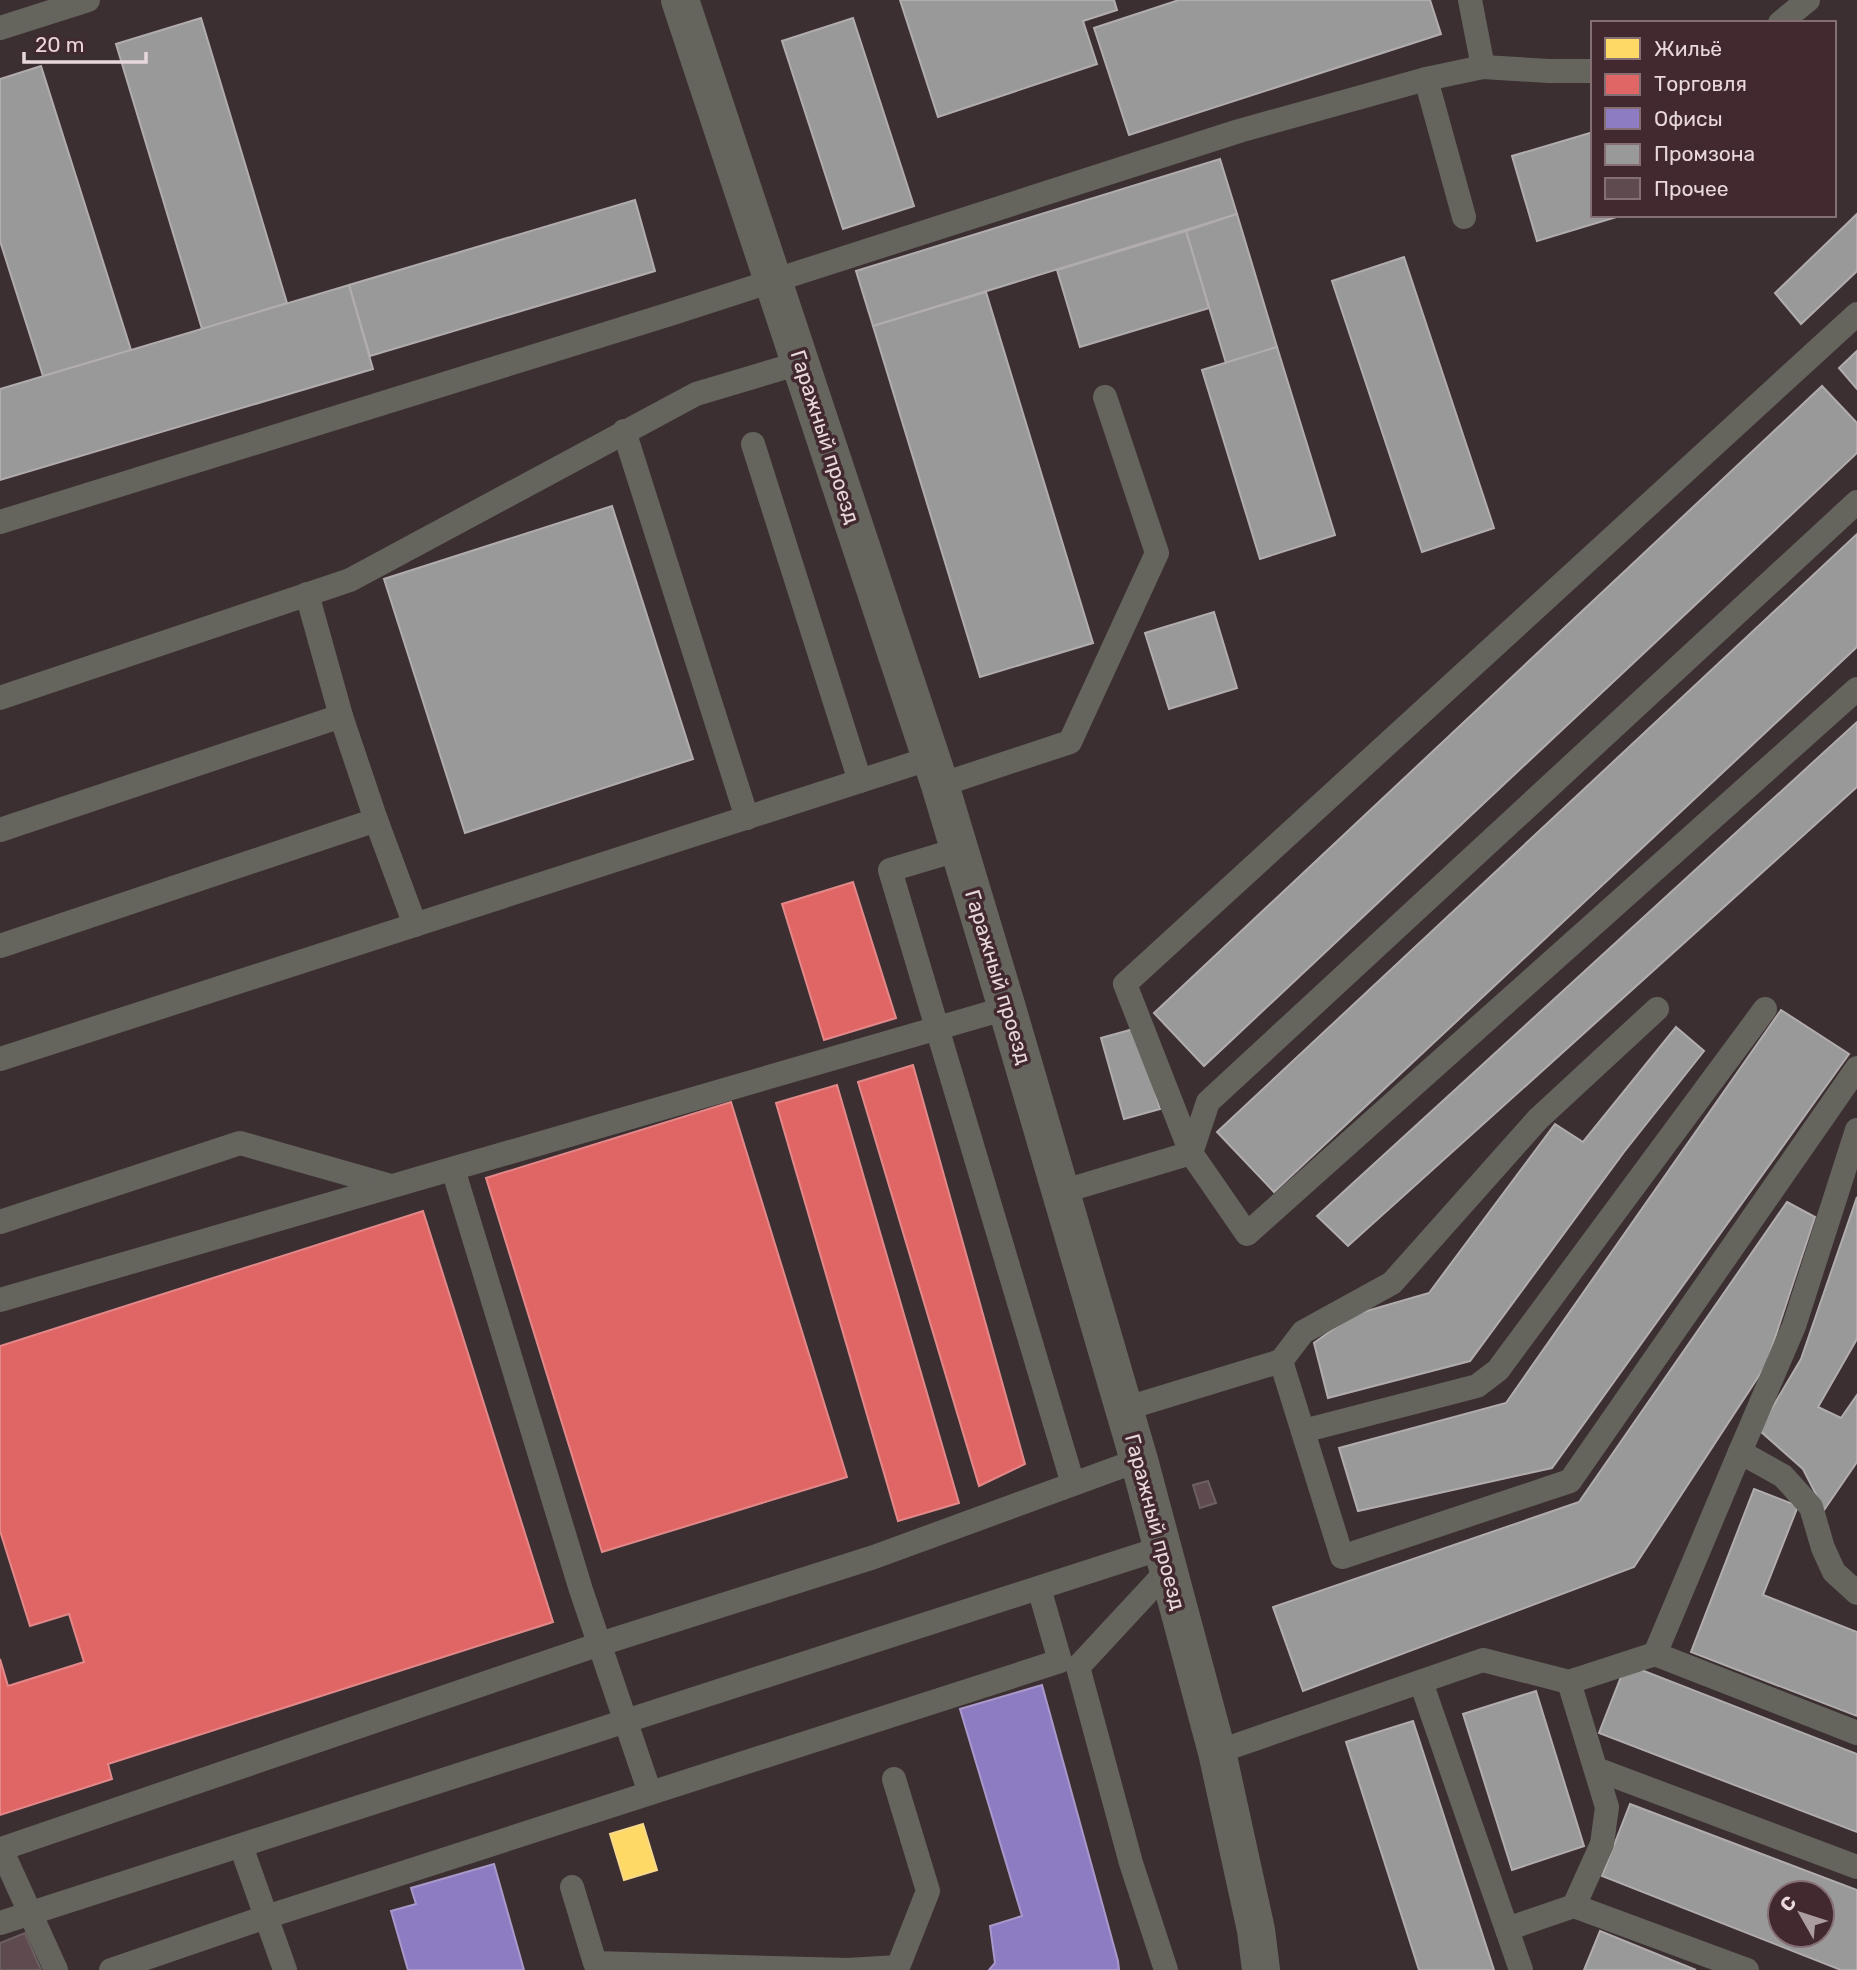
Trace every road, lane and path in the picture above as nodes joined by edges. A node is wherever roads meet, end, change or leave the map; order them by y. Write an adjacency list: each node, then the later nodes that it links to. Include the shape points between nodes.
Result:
1 (88, 0): 6 (lane)
2 (680, 0): 11 (street, Гаражный проезд)
3 (1470, 0): 7 (lane)
4 (1808, 0): 5 (lane)
5 (1782, 21)
6 (0, 28)
7 (1483, 67): 8 (lane); 9 (lane)
8 (1591, 71)
9 (1426, 79): 10 (lane); 11 (lane, via 1239,131)
10 (1464, 217)
11 (774, 281): 13 (street, Гаражный проезд); 18 (lane)
12 (1857, 314): 38 (lane, via 1125,984)
13 (800, 363): 15 (lane, via 696,394); 23 (street, Гаражный проезд)
14 (1105, 397): 23 (lane, via 1157,553 1070,742)
15 (624, 431): 19 (lane, via 351,580); 25 (lane)
16 (753, 444): 24 (lane)
17 (1857, 502): 38 (lane, via 1208,1102)
18 (0, 522)
19 (307, 594): 21 (lane); 22 (lane)
20 (1857, 689): 38 (lane, via 1247,1234)
21 (0, 698)
22 (341, 716): 26 (lane); 27 (lane)
23 (935, 771): 24 (lane); 28 (street, Гаражный проезд)
24 (860, 781): 25 (lane)
25 (747, 818): 29 (lane)
26 (376, 820): 29 (lane); 30 (lane)
27 (0, 830)
28 (960, 849): 31 (street, Гаражный проезд); 34 (lane, via 890,870)
29 (415, 925): 35 (lane)
30 (0, 946)
31 (1007, 1008): 34 (lane); 41 (street, Гаражный проезд)
32 (1657, 1009): 44 (lane, via 1538,1119 1392,1283 1303,1332)
33 (1765, 1009): 46 (lane, via 1498,1370 1477,1386)
34 (938, 1028): 39 (lane); 49 (lane)
35 (0, 1059)
36 (1857, 1069): 46 (lane, via 1570,1481 1342,1557)
37 (1857, 1130): 47 (lane, via 1794,1326)
38 (1191, 1153): 41 (lane)
39 (453, 1169): 40 (lane); 53 (lane)
40 (392, 1186): 42 (lane, via 240,1143); 43 (lane)
41 (1061, 1192): 45 (street, Гаражный проезд)
42 (0, 1222)
43 (0, 1300)
44 (1281, 1361): 45 (lane); 46 (lane)
45 (1124, 1409): 48 (street, Гаражный проезд)
46 (1303, 1431)
47 (1740, 1452): 52 (lane, via 1783,1476 1811,1507 1834,1572); 54 (lane)
48 (1139, 1460): 49 (lane); 50 (street, Гаражный проезд)
49 (1073, 1484): 53 (lane, via 874,1557)
50 (1165, 1559): 51 (lane); 59 (street, Гаражный проезд); 74 (lane, via 1078,1667 1131,1863)
51 (1039, 1588): 57 (lane); 62 (lane, via 1059,1661)
52 (1857, 1593)
53 (600, 1644): 57 (lane); 67 (lane, via 1,1849)
54 (1655, 1654): 56 (lane); 58 (lane)
55 (1421, 1682): 56 (lane, via 1483,1660); 59 (lane); 70 (lane)
56 (1569, 1682): 60 (lane)
57 (626, 1721): 62 (lane); 63 (lane)
58 (1857, 1733)
59 (1217, 1752): 75 (street, Гаражный проезд)
60 (1596, 1769): 64 (lane); 66 (lane, via 1607,1807 1602,1844)
61 (894, 1779): 65 (lane, via 928,1891 898,1967 847,1970 595,1963)
62 (650, 1793): 68 (lane)
63 (241, 1846): 67 (lane); 68 (lane)
64 (1857, 1867)
65 (572, 1887)
66 (1574, 1906): 70 (lane); 77 (lane)
67 (30, 1914): 69 (lane); 71 (lane)
68 (266, 1917): 72 (lane); 73 (lane)
69 (0, 1923)
70 (1507, 1929): 76 (lane)
71 (56, 1970)
72 (111, 1970)
73 (285, 1970)
74 (1166, 1970)
75 (1261, 1970)
76 (1521, 1970)
77 (1747, 1970)

